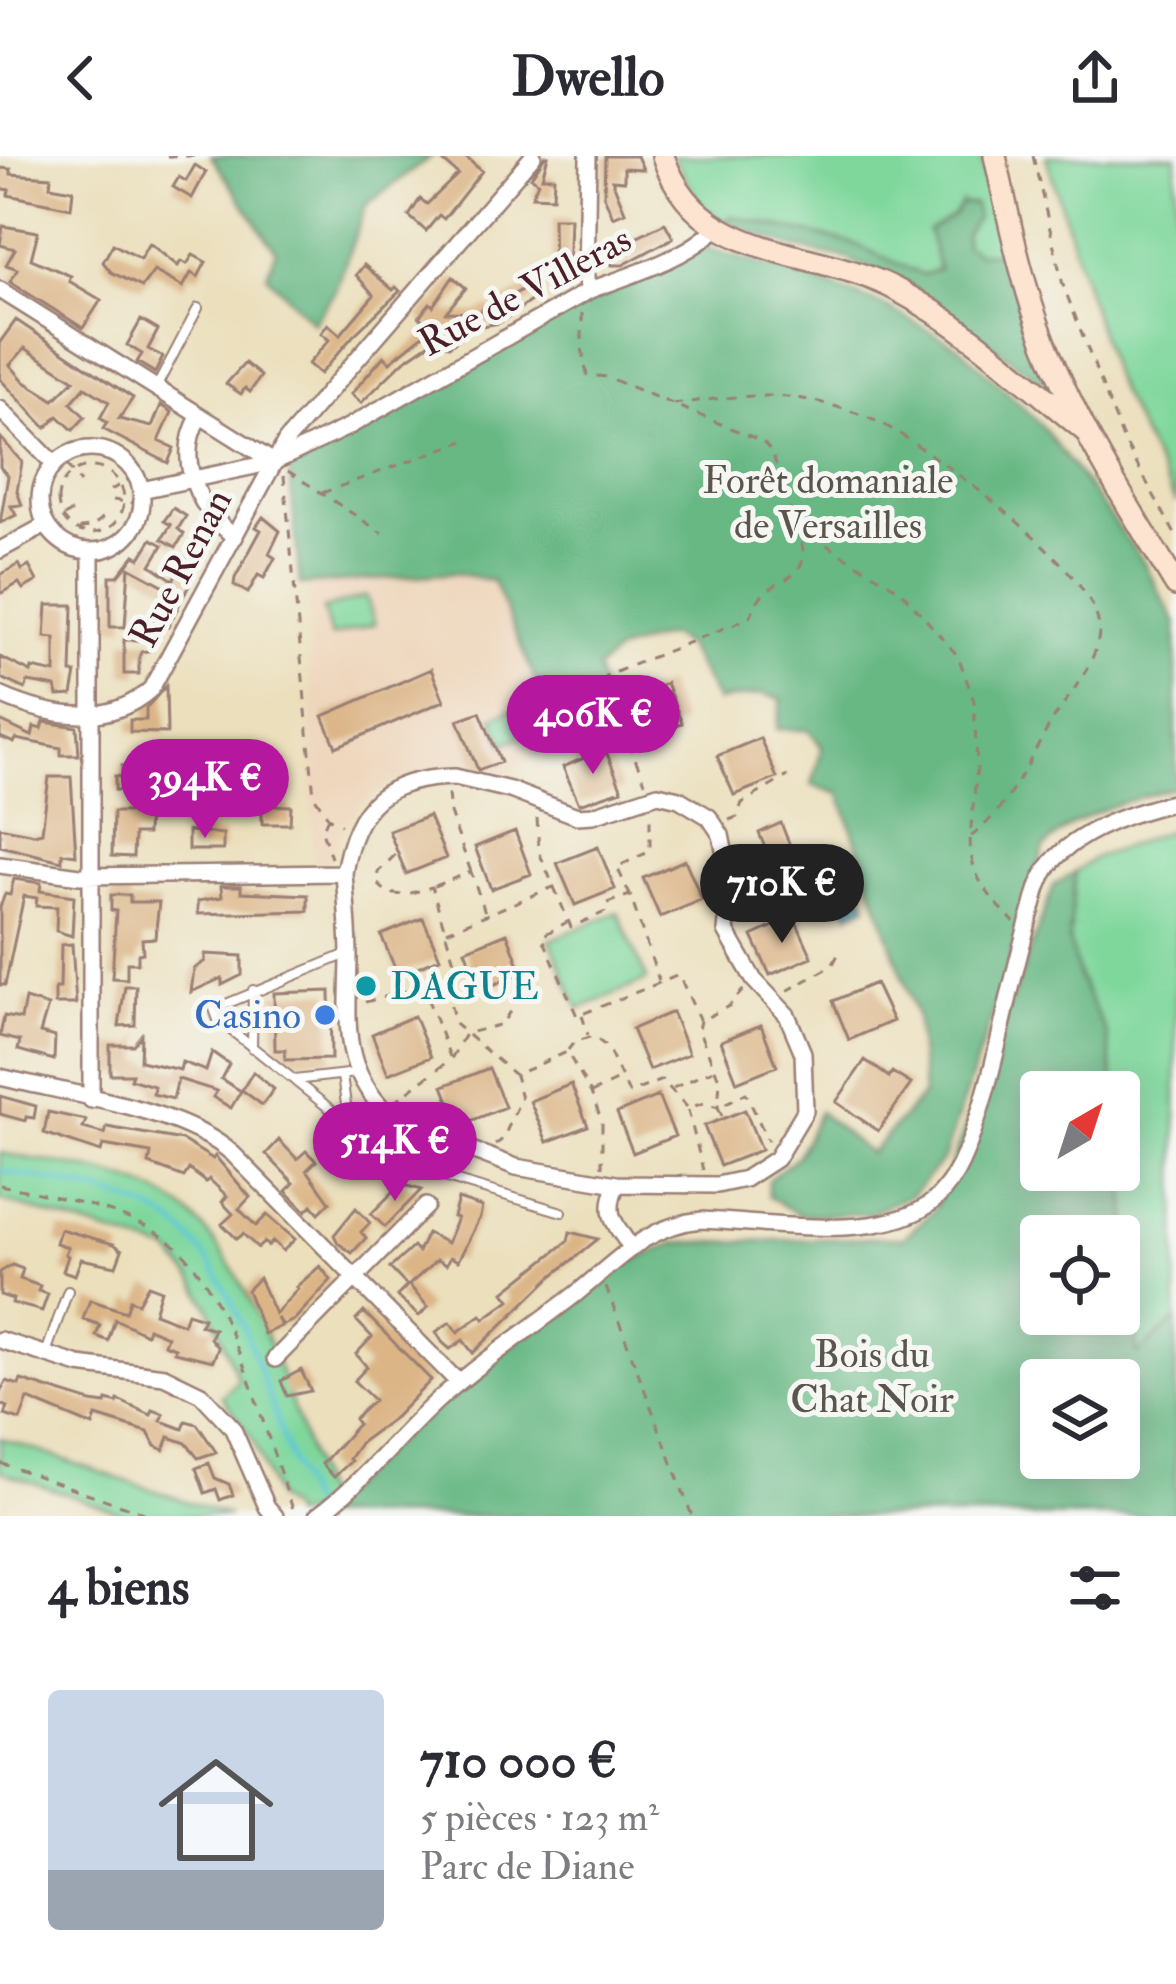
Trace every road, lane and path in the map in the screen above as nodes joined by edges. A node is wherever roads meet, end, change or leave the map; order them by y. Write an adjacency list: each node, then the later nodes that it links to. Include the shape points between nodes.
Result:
1 (166, 156): 2 (path)
2 (197, 156)
3 (533, 156): 18 (street)
4 (588, 156): 10 (street)
5 (663, 156): 8 (street, via 682,196)
6 (995, 156): 16 (street, via 1020,271)
7 (1033, 156): 36 (path, via 1063,285 1123,439)
8 (715, 228): 10 (street, Rue de Villeras); 16 (street, via 854,269 897,290 987,348)
9 (0, 290): 12 (street)
10 (586, 292): 13 (path, via 587,375); 18 (street, Rue de Villeras, via 348,427)
11 (198, 308): 12 (lane)
12 (155, 390): 15 (street)
13 (673, 404): 33 (path, via 772,452); 51 (path, via 751,395 861,415 957,476 1082,585 1097,609 1098,648 1008,796)
14 (0, 409): 20 (street)
15 (199, 417): 19 (street); 22 (street)
16 (1083, 429): 40 (street)
17 (464, 440): 27 (path)
18 (290, 446): 19 (street, Rue de Villeras)
19 (274, 462): 22 (street, Rue de Villeras); 37 (street, Rue Renan)
20 (54, 464): 26 (street, via 97,448 120,457); 32 (street, via 40,503)
21 (72, 472): 23 (path); 24 (path, via 99,468); 32 (path, via 59,489)
22 (193, 479): 26 (street, Rue de Villeras); 37 (street, via 202,503)
23 (80, 483)
24 (120, 484): 25 (path); 26 (path); 29 (path)
25 (111, 490)
26 (140, 490): 29 (path); 39 (street, via 140,516 126,538)
27 (322, 493): 35 (path); 48 (path, via 283,468 314,796)
28 (113, 500): 29 (path)
29 (124, 501): 34 (path, via 110,527)
30 (75, 511): 32 (path)
31 (106, 515): 34 (path)
32 (55, 521): 34 (path); 38 (street); 39 (street, via 54,535)
33 (794, 525): 43 (path, via 804,563 760,596 748,618 606,676); 51 (path, via 900,590 958,656 974,701)
34 (80, 531): 39 (path)
35 (382, 532)
36 (1176, 536)
37 (236, 537): 42 (street, Rue Renan, via 151,689 118,710)
38 (0, 550)
39 (83, 550): 42 (street)
40 (1176, 585)
41 (0, 695): 42 (street)
42 (89, 715): 56 (street)
43 (620, 723)
44 (788, 776): 49 (path)
45 (446, 777): 46 (street); 50 (street, via 391,788); 54 (path)
46 (536, 801): 49 (street, via 592,815 658,794 695,806); 60 (path, via 539,852)
47 (1176, 802): 65 (street, via 1067,847 1040,880)
48 (328, 817): 50 (path); 55 (path, via 323,843)
49 (717, 826): 69 (street, via 731,884 726,931)
50 (354, 832): 55 (street)
51 (970, 837): 65 (path, via 970,867)
52 (395, 855): 57 (path)
53 (0, 865): 56 (street)
54 (471, 872): 59 (path); 62 (path)
55 (344, 873): 56 (street); 61 (street)
56 (89, 876): 91 (street)
57 (377, 883): 59 (path, via 396,896); 61 (path)
58 (562, 884): 60 (path)
59 (432, 887): 64 (path)
60 (552, 888): 62 (path); 63 (path)
61 (345, 893): 67 (street)
62 (486, 915): 64 (path)
63 (568, 921): 70 (path, via 572,926 630,895); 75 (path, via 542,936)
64 (445, 932): 68 (path)
65 (1023, 932): 106 (street, via 969,1145 926,1206 832,1228 681,1222)
66 (841, 950): 73 (path, via 832,966)
67 (349, 953): 72 (lane); 76 (street)
68 (453, 980): 71 (path); 78 (path, via 451,1007)
69 (754, 980): 73 (street); 77 (path)
70 (660, 982): 75 (path); 77 (path, via 679,975)
71 (423, 987): 76 (path, via 360,1004 360,1015); 82 (path)
72 (253, 991): 80 (lane); 80 (lane, via 214,1009)
73 (774, 998): 98 (street, via 803,1053 806,1082 801,1123)
74 (512, 1008): 78 (path, via 502,1024)
75 (581, 1014): 79 (path)
76 (346, 1019): 84 (street)
77 (700, 1021): 83 (path)
78 (465, 1034): 82 (path); 85 (path)
79 (589, 1037): 81 (path); 87 (path, via 608,1047)
80 (252, 1048): 88 (lane)
81 (567, 1052): 85 (path); 90 (path)
82 (451, 1059): 94 (path)
83 (715, 1069): 89 (path); 92 (path)
84 (349, 1075): 88 (lane); 94 (street); 96 (lane)
85 (515, 1075): 97 (path, via 521,1097)
86 (0, 1077): 91 (street)
87 (622, 1078): 89 (path, via 629,1093 662,1080); 90 (path)
88 (294, 1081): 96 (lane)
89 (671, 1089): 93 (path)
90 (591, 1093): 101 (path)
91 (91, 1100): 108 (street, via 209,1135)
92 (718, 1107): 93 (path); 95 (path); 98 (path, via 746,1094)
93 (688, 1108): 100 (path)
94 (383, 1109): 97 (street)
95 (722, 1116)
96 (349, 1126): 103 (lane, via 399,1164)
97 (492, 1159): 99 (street)
98 (776, 1159): 101 (street, via 717,1185)
99 (516, 1167): 101 (street); 103 (lane)
100 (704, 1175)
101 (610, 1182): 106 (street, via 609,1216)
102 (0, 1185): 118 (path, via 124,1218 191,1261 225,1323)
103 (510, 1195): 105 (lane)
104 (426, 1206): 108 (street)
105 (562, 1211)
106 (630, 1246): 107 (street)
107 (601, 1274): 113 (street); 119 (path)
108 (357, 1279): 112 (street); 113 (street)
109 (68, 1291): 111 (lane)
110 (0, 1340): 111 (street)
111 (45, 1357): 117 (street, via 143,1370 201,1394 232,1427)
112 (275, 1359)
113 (458, 1382): 115 (street)
114 (0, 1463): 116 (path)
115 (319, 1515)
116 (154, 1516)
117 (275, 1516)
118 (296, 1516)
119 (692, 1516)

